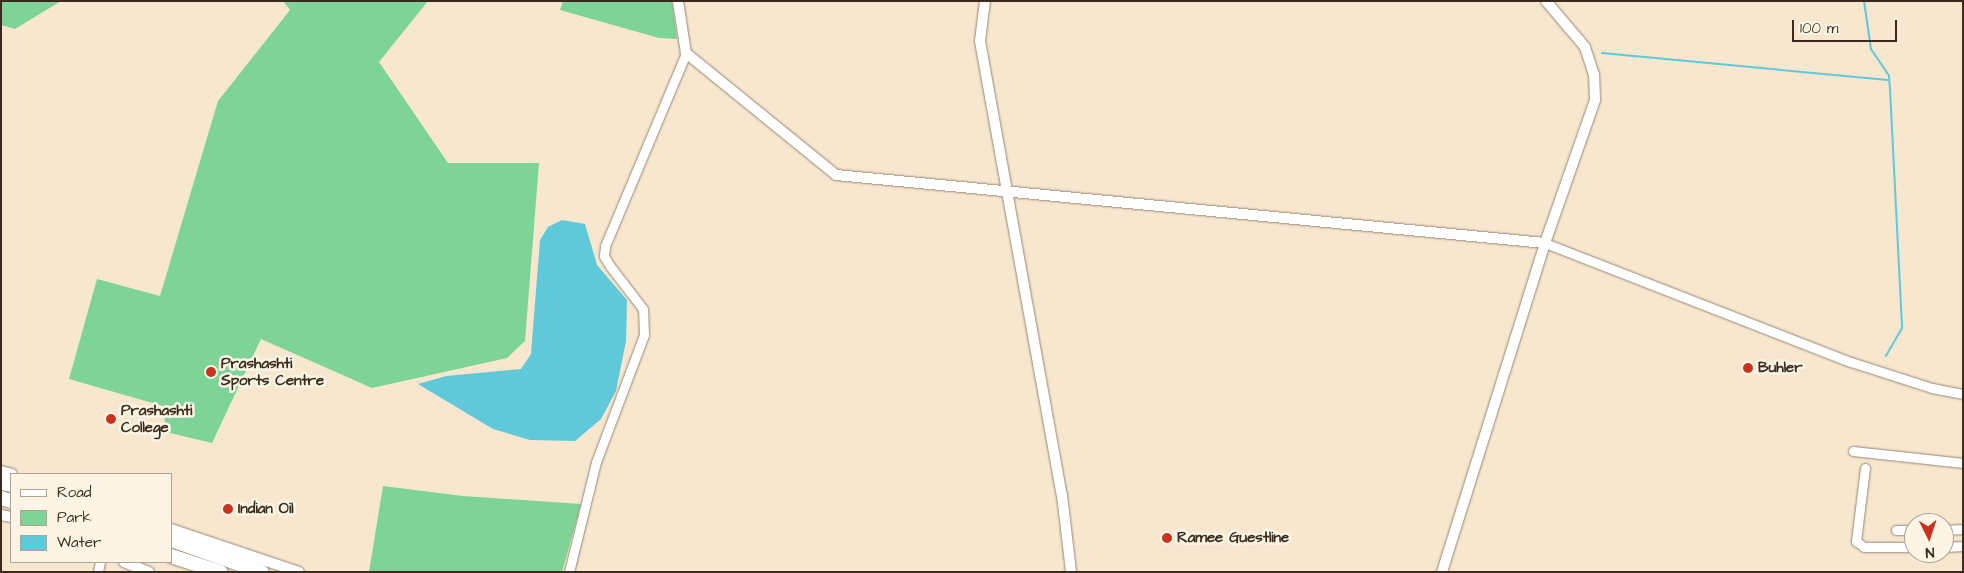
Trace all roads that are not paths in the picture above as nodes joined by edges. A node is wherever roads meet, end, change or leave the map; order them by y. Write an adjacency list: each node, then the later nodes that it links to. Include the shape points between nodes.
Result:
1 (678, 1): 4 (street)
2 (985, 1): 5 (street, via 980,41)
3 (1546, 1): 6 (street, via 1585,47 1594,75 1595,100)
4 (686, 53): 5 (street, via 836,175); 23 (street, via 605,246 604,256 610,266 643,309 644,335 596,462)
5 (1007, 189): 6 (street); 24 (street, via 1062,495)
6 (1545, 243): 7 (street, via 1851,362 1932,388); 25 (street)
7 (1963, 394)
8 (1853, 451): 9 (street)
9 (1963, 463)
10 (1865, 468): 15 (street, via 1856,541 1864,547)
11 (172, 529): 16 (street)
12 (1896, 530): 13 (street)
13 (1904, 530)
14 (172, 540): 16 (highway)
15 (1904, 547)
16 (230, 554): 21 (highway); 22 (street)
17 (172, 556): 20 (highway)
18 (126, 563): 19 (street)
19 (149, 572)
20 (220, 572)
21 (262, 572)
22 (299, 572)
23 (569, 572)
24 (1072, 572)
25 (1442, 572)

